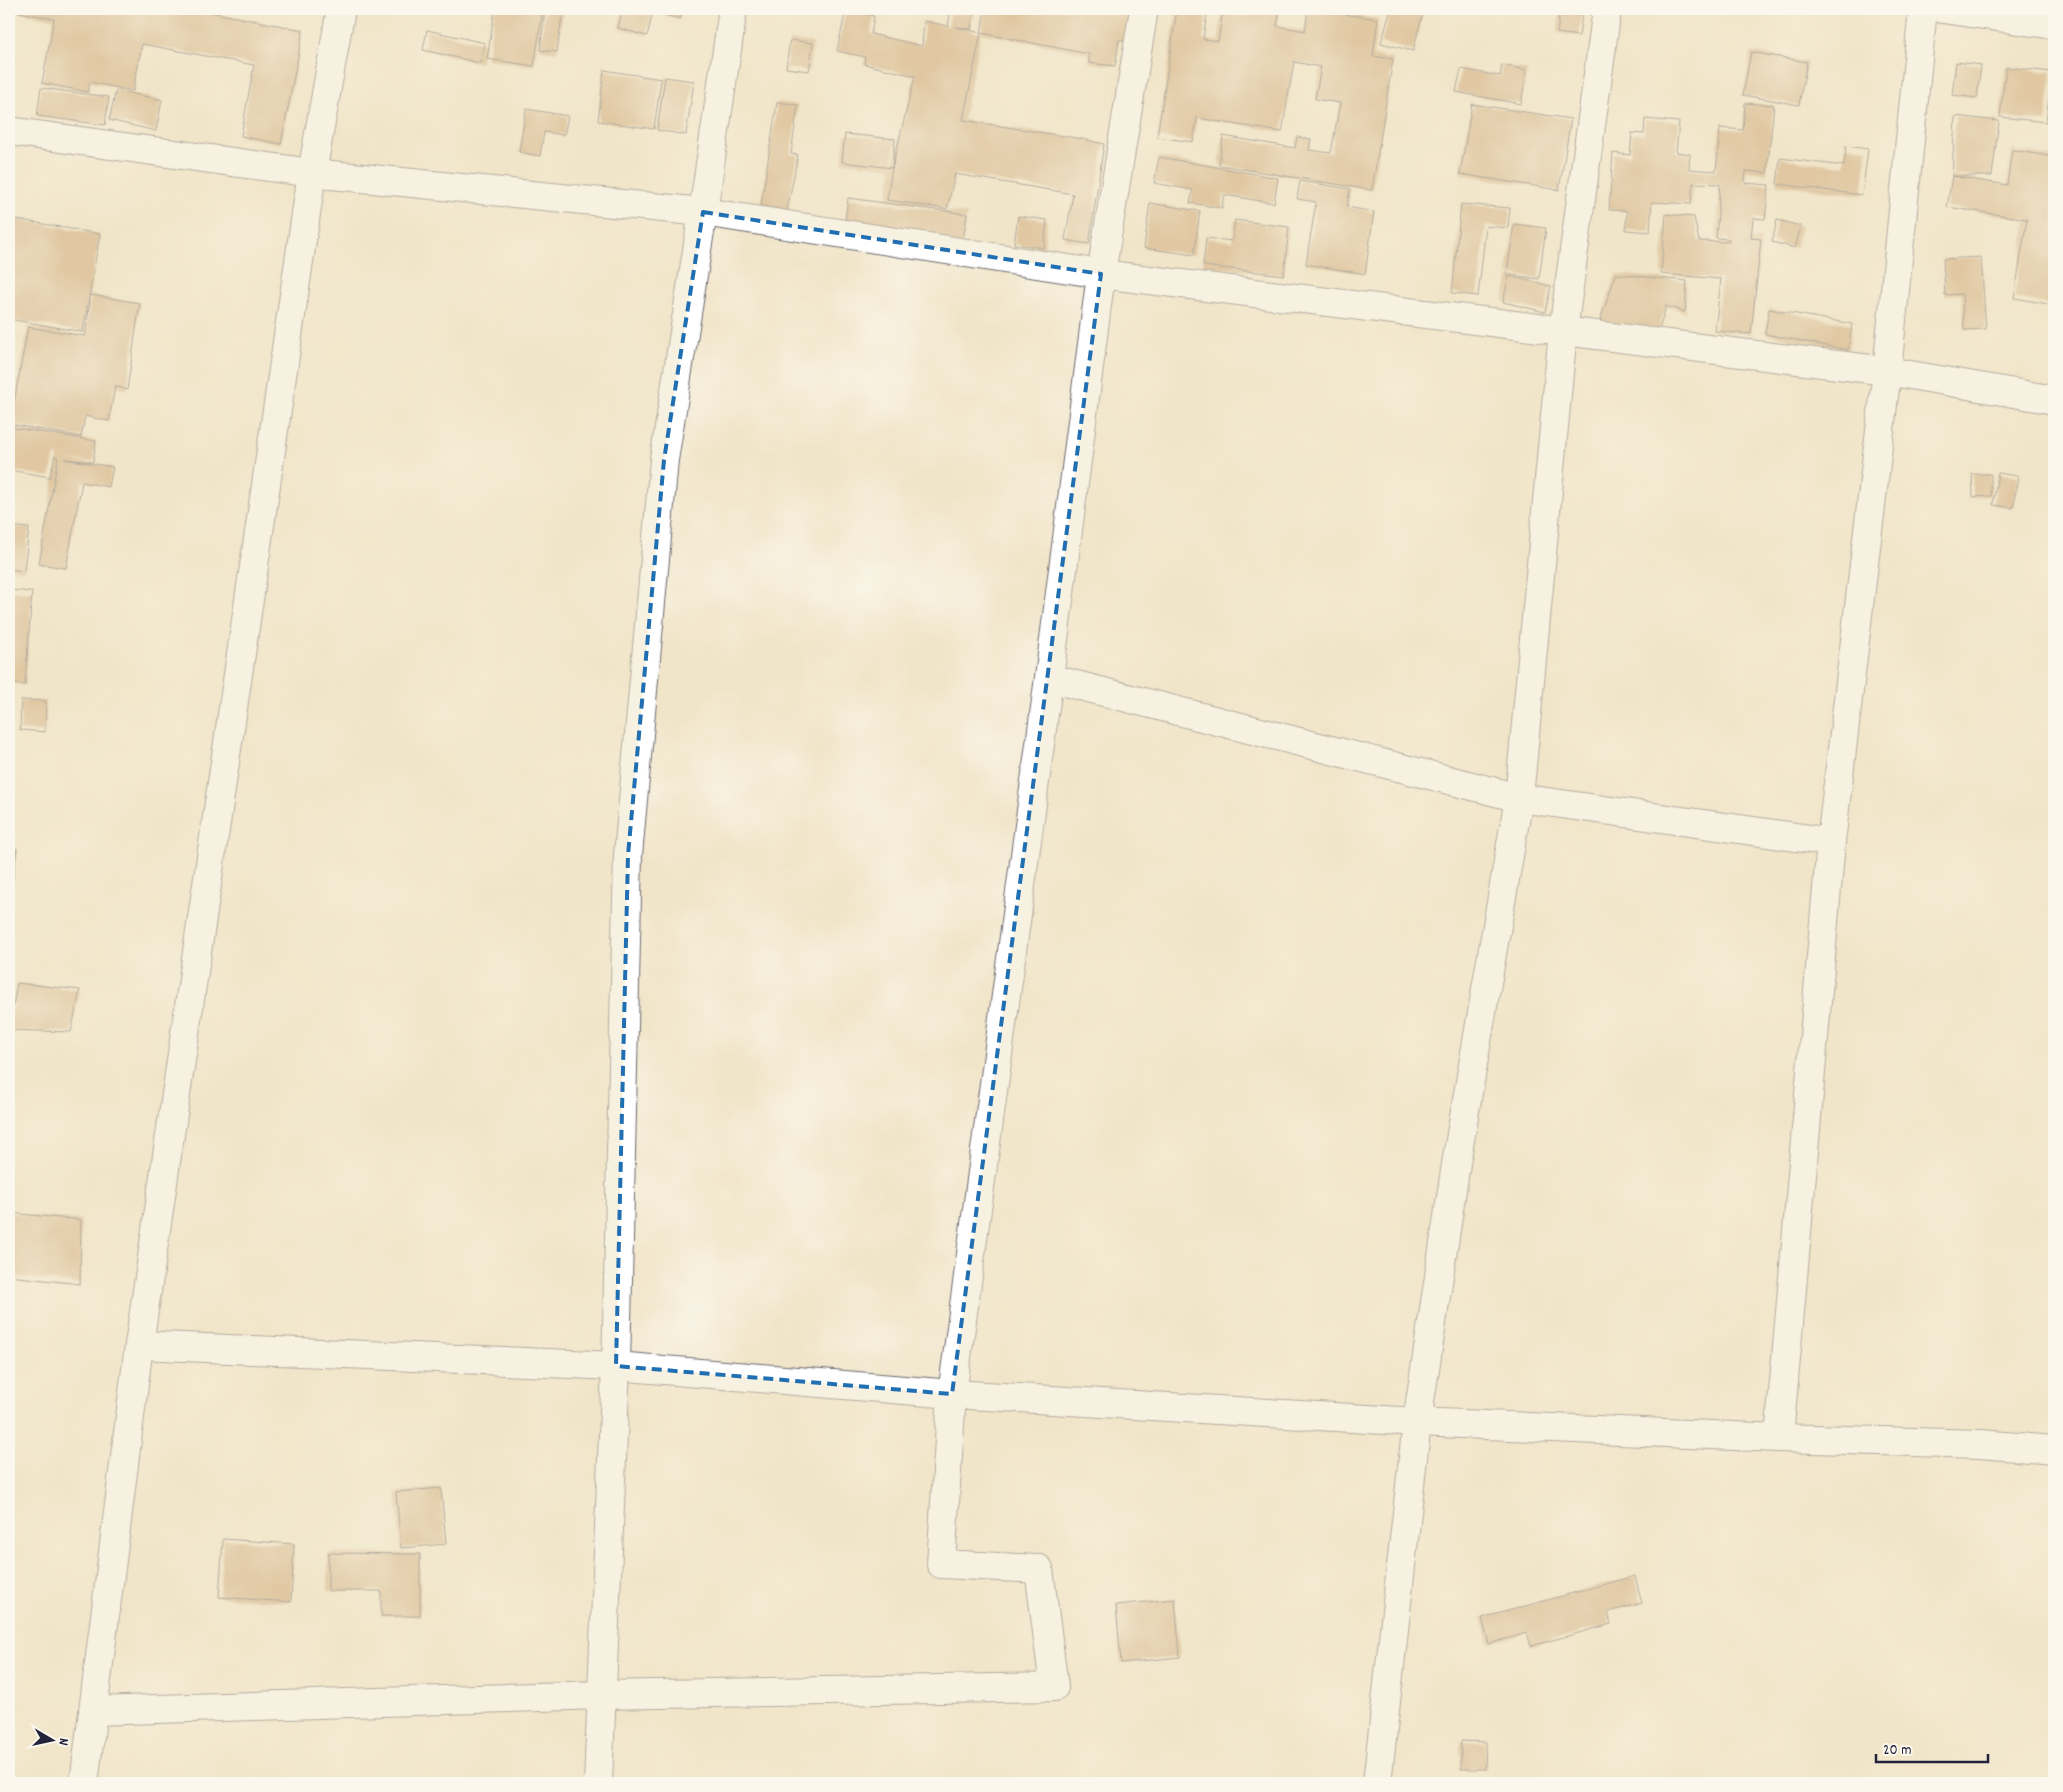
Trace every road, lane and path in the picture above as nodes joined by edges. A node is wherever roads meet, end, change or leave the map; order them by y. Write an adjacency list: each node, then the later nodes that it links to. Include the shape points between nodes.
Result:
1 (341, 9): 9 (street)
2 (734, 9): 10 (street)
3 (1144, 9): 11 (street)
4 (1607, 9): 12 (street)
5 (1923, 9): 13 (street)
6 (1943, 9): 7 (street)
7 (2054, 25)
8 (9, 130): 9 (street)
9 (312, 173): 10 (street); 18 (street)
10 (703, 212): 11 (street); 19 (street, via 664,460 628,854)
11 (1101, 274): 12 (street); 15 (street)
12 (1564, 331): 13 (street); 16 (street)
13 (1887, 372): 14 (street); 17 (street)
14 (2054, 400)
15 (1049, 678): 16 (street); 20 (street)
16 (1518, 798): 17 (street); 21 (street, via 1456,1157)
17 (1831, 842): 22 (street)
18 (139, 1345): 19 (street); 25 (street)
19 (616, 1366): 20 (street); 24 (street)
20 (952, 1394): 21 (street); 24 (street, via 941,1564 1039,1569 1054,1687)
21 (1417, 1422): 22 (street); 28 (street)
22 (1779, 1438): 23 (street, via 1980,1444)
23 (2054, 1450)
24 (601, 1695): 25 (street); 27 (street)
25 (92, 1711): 26 (street)
26 (84, 1783)
27 (598, 1783)
28 (1377, 1783)

